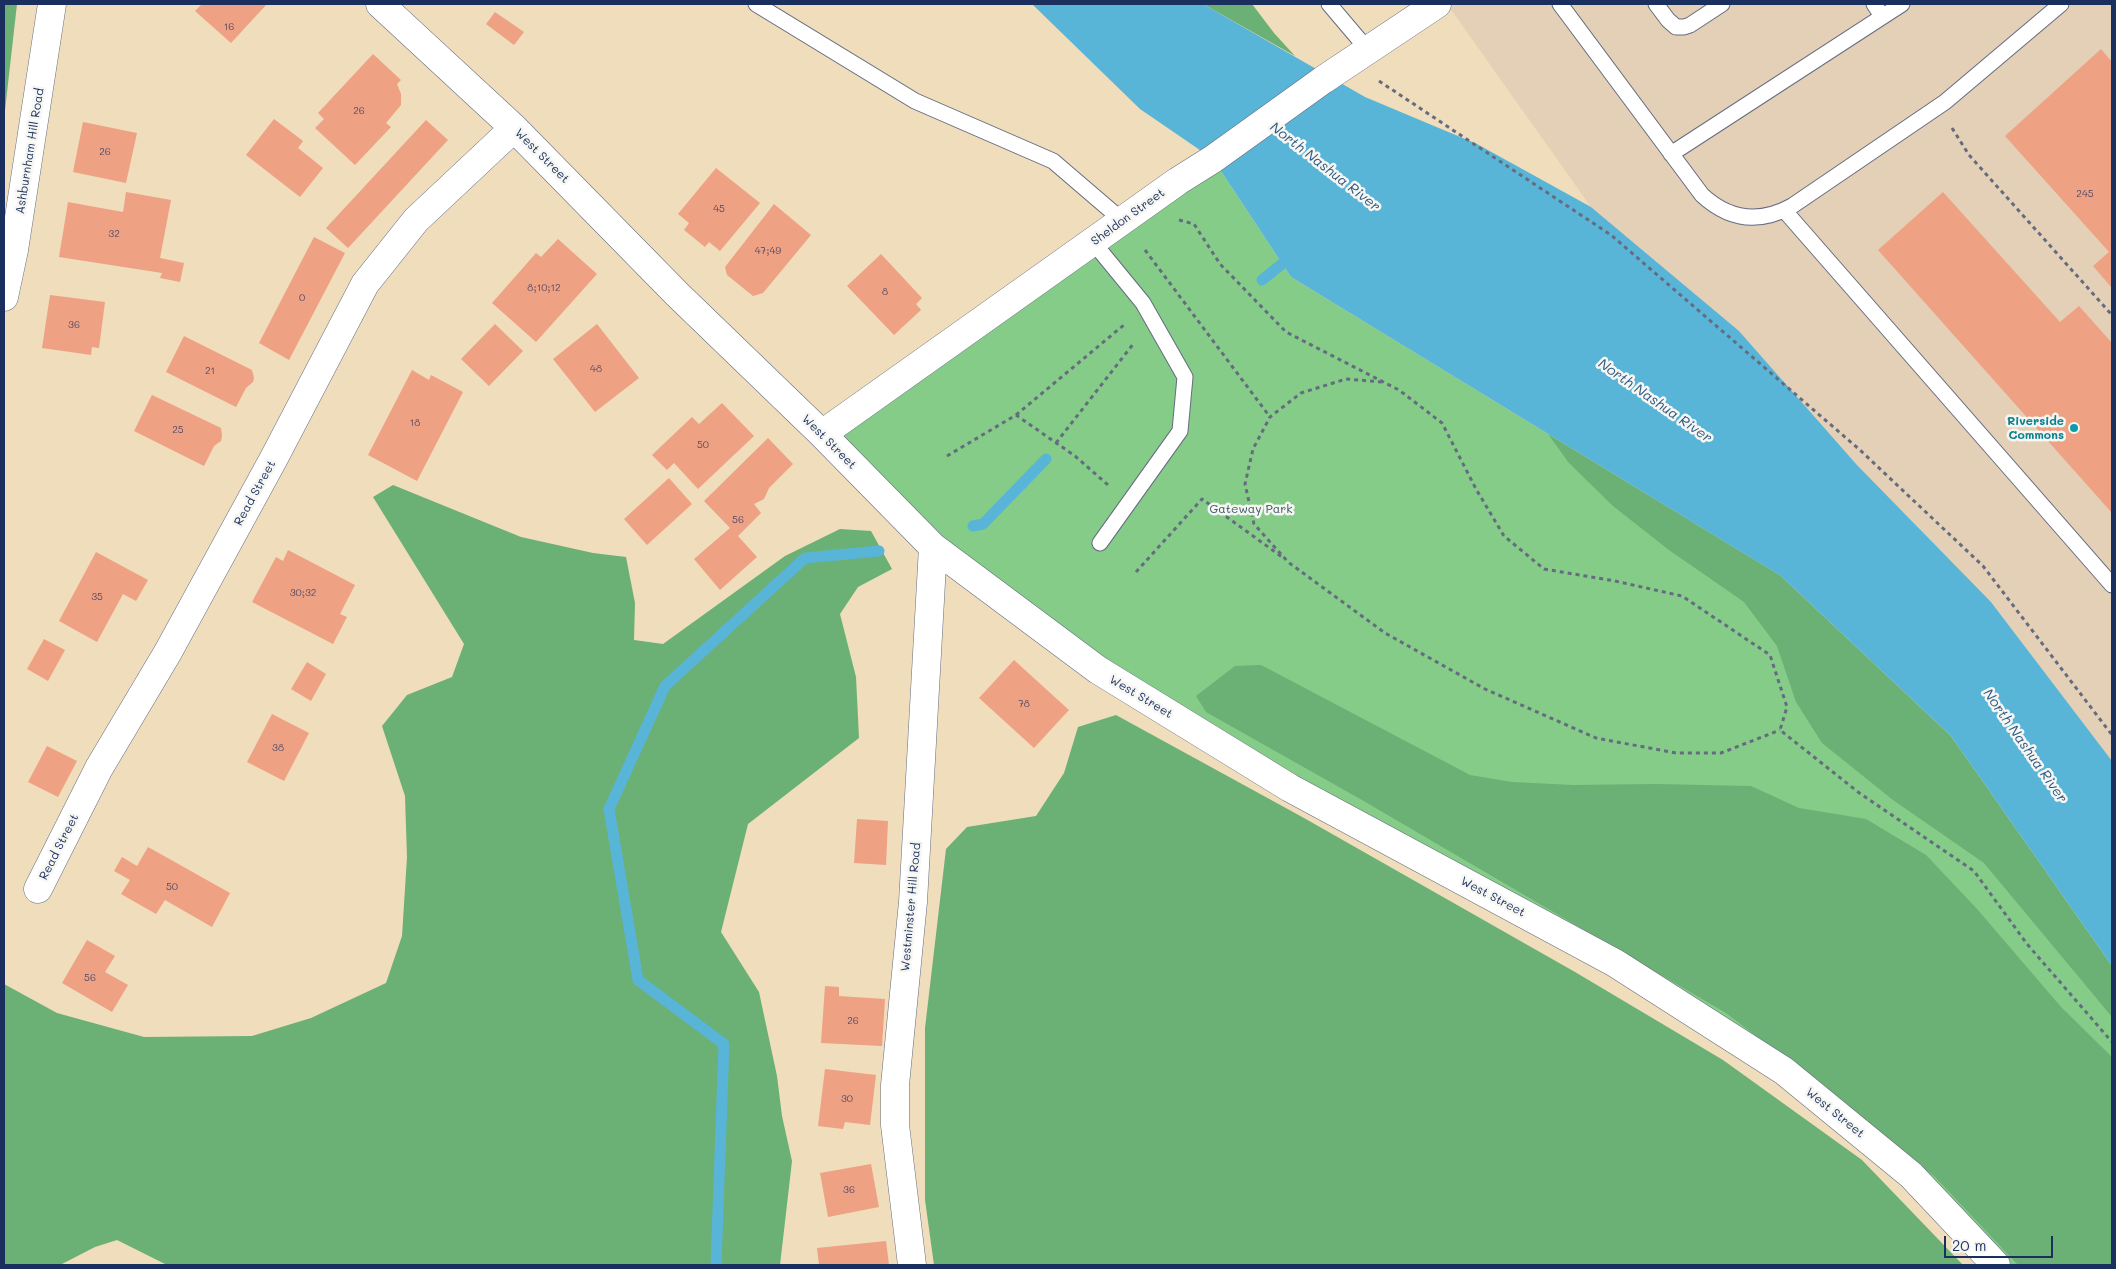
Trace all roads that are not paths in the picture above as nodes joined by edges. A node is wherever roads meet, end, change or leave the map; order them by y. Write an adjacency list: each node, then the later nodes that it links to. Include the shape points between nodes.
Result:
1 (52, 4): 18 (street, Ashburnham Hill Road)
2 (380, 4): 13 (street, West Street)
3 (756, 4): 16 (lane, via 915,101 1053,161)
4 (1329, 4): 12 (lane)
5 (1438, 4): 12 (street, Sheldon Street)
6 (1560, 4): 14 (lane)
7 (1656, 4): 8 (lane, via 1671,24 1684,27)
8 (1722, 4)
9 (1902, 4): 11 (lane)
10 (2061, 4): 15 (lane, via 1946,102)
11 (1878, 10): 14 (lane)
12 (1360, 56): 16 (street, Sheldon Street)
13 (514, 128): 19 (street, West Street, via 677,294); 23 (street, Read Street, via 416,220 365,284 168,652 99,768)
14 (1671, 154): 15 (lane, via 1716,208 1758,218)
15 (1784, 210): 22 (lane)
16 (1123, 221): 17 (street, Sheldon Street)
17 (1093, 242): 19 (street, Sheldon Street); 20 (lane, via 1143,303 1186,377 1180,431)
18 (4, 297)
19 (822, 434): 21 (street, West Street)
20 (1100, 543)
21 (933, 547): 24 (street, Westminster Hill Road, via 912,902 895,1085 894,1125); 25 (street, West Street, via 1098,670 1290,788 1616,962 1784,1071 1911,1175)
22 (2112, 585)
23 (38, 889)
24 (912, 1265)
25 (1996, 1265)

